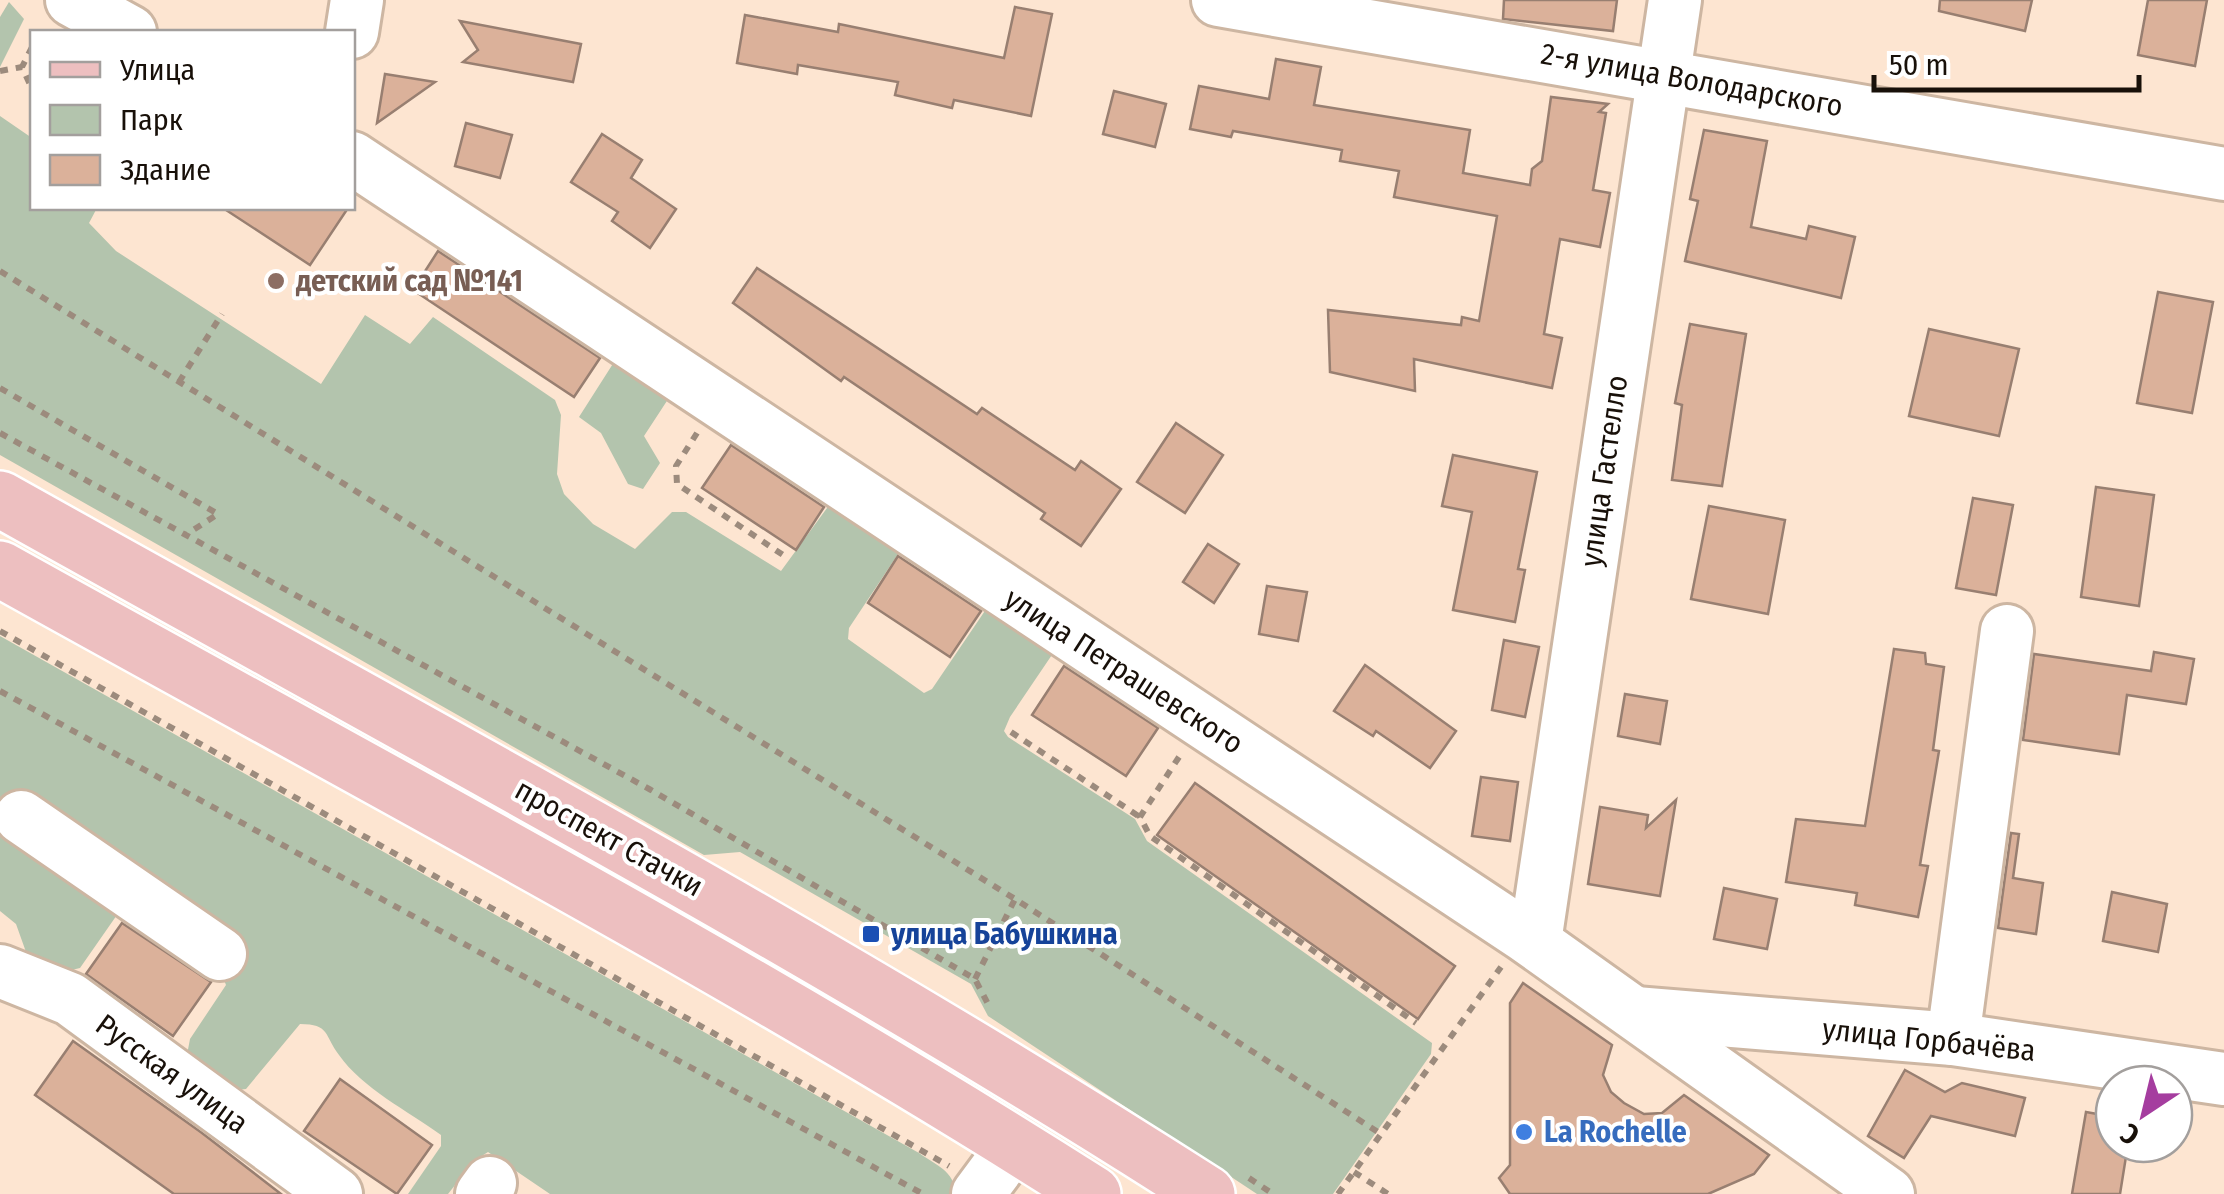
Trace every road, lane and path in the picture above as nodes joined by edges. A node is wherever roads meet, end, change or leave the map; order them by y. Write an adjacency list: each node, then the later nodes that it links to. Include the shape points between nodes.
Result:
1 (72, 0): 5 (street)
2 (356, 0): 6 (street)
3 (1218, 0): 10 (street, 2-я улица Володарского)
4 (1675, 0): 10 (street, улица Гастелло)
5 (126, 30)
6 (352, 30)
7 (30, 51): 8 (path)
8 (22, 67): 9 (path); 11 (path)
9 (0, 71)
10 (1662, 74): 13 (street, 2-я улица Володарского); 32 (street, улица Гастелло)
11 (30, 85)
12 (355, 160): 18 (street, улица Петрашевского)
13 (2224, 174)
14 (0, 270): 16 (path)
15 (222, 314): 16 (path)
16 (180, 382): 31 (path)
17 (0, 388): 21 (path, via 218,514)
18 (717, 403): 22 (path, via 676,466 676,484); 27 (street, улица Петрашевского)
19 (0, 433): 21 (path)
20 (0, 499): 45 (main road, проспект Стачки, via 660,866 1064,1102)
21 (188, 534): 35 (path)
22 (789, 559)
23 (0, 568): 43 (main road, проспект Стачки, via 636,922)
24 (2007, 631): 39 (street)
25 (0, 632): 43 (path)
26 (0, 692): 47 (path)
27 (1202, 722): 29 (path); 32 (street, улица Петрашевского)
28 (1012, 732): 29 (path)
29 (1140, 817): 38 (path, via 1150,836)
30 (7, 821): 33 (street)
31 (1015, 900): 35 (path); 41 (path)
32 (1530, 938): 37 (street, улица Петрашевского); 41 (path)
33 (220, 954)
34 (0, 970): 46 (street, Русская улица, via 70,999)
35 (975, 978): 36 (path)
36 (992, 1011)
37 (1632, 1013): 39 (street, улица Горбачёва); 44 (street, улица Петрашевского)
38 (1416, 1023)
39 (1953, 1039): 40 (street, улица Горбачёва)
40 (2224, 1079)
41 (1382, 1134): 42 (path)
42 (1354, 1172): 50 (path); 51 (path)
43 (992, 1174): 48 (main road, проспект Стачки)
44 (1824, 1176): 52 (street, улица Петрашевского)
45 (1224, 1183): 49 (path)
46 (336, 1194)
47 (923, 1194)
48 (1093, 1194)
49 (1273, 1194)
50 (1338, 1194)
51 (1388, 1194)
52 (1888, 1194)

